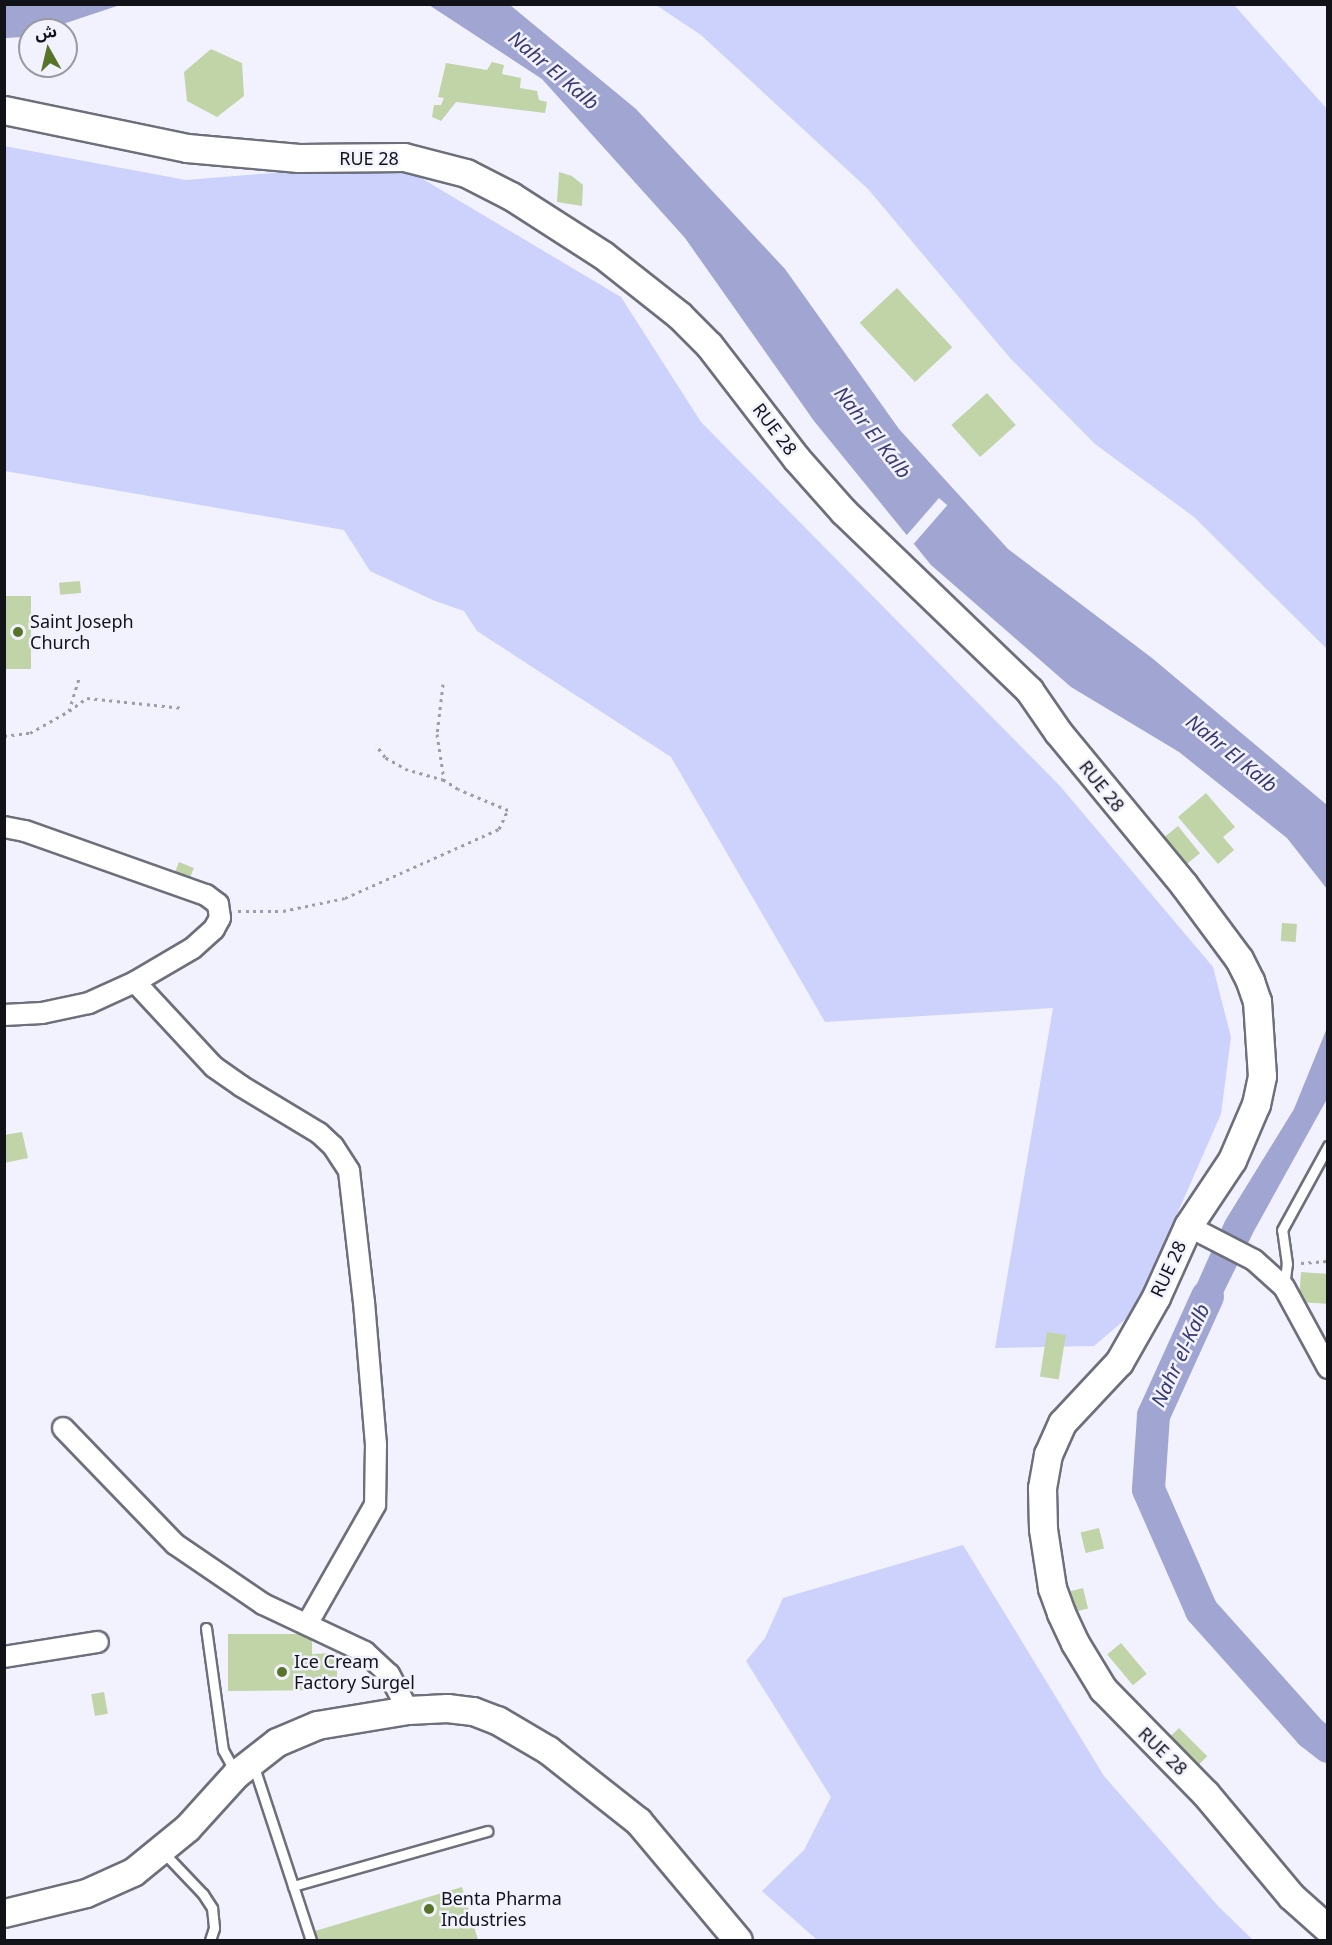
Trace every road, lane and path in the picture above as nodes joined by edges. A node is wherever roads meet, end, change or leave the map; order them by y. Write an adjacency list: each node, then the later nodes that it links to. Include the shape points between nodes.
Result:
1 (4, 110): 14 (street, RUE 28, via 188,148 299,158 404,157 466,173 565,229 679,315 709,345 796,458 844,512 1029,690 1239,959 1257,1001 1262,1076 1256,1104 1232,1160)
2 (79, 680): 5 (path)
3 (443, 684): 8 (path, via 437,734)
4 (183, 708): 5 (path, via 87,698)
5 (69, 711): 6 (path, via 30,733)
6 (4, 736)
7 (376, 745): 8 (path, via 385,757 408,770)
8 (444, 780): 10 (path, via 508,810 499,829 345,898 282,910)
9 (4, 827): 10 (street, via 206,895 218,904)
10 (220, 911): 11 (street, via 217,925 205,939)
11 (135, 982): 12 (street, via 89,1004); 20 (street, via 214,1067 319,1133 333,1146 349,1172 376,1444 375,1505)
12 (4, 1015)
13 (1328, 1146): 16 (lane, via 1282,1230)
14 (1188, 1226): 17 (street, via 1254,1260); 30 (street, RUE 28, via 1156,1297 1119,1362 1062,1423 1048,1454 1042,1488 1052,1588 1075,1643 1103,1689 1205,1793 1291,1896)
15 (1328, 1261): 16 (path)
16 (1287, 1264): 17 (lane)
17 (1284, 1287): 18 (street)
18 (1328, 1368)
19 (63, 1428): 20 (street, via 175,1544 263,1604)
20 (307, 1624): 24 (street, via 376,1662 389,1674)
21 (206, 1628): 25 (lane, via 222,1750)
22 (98, 1642): 23 (street)
23 (4, 1657)
24 (408, 1710): 25 (street, via 317,1725 277,1742); 33 (street, via 473,1711 497,1720 548,1750 638,1821)
25 (244, 1768): 27 (street); 28 (lane)
26 (487, 1831): 28 (lane)
27 (162, 1851): 29 (street, via 133,1872 86,1893); 31 (lane, via 212,1908 214,1928)
28 (294, 1886): 32 (lane)
29 (4, 1913)
30 (1328, 1929)
31 (210, 1941)
32 (310, 1941)
33 (738, 1941)

